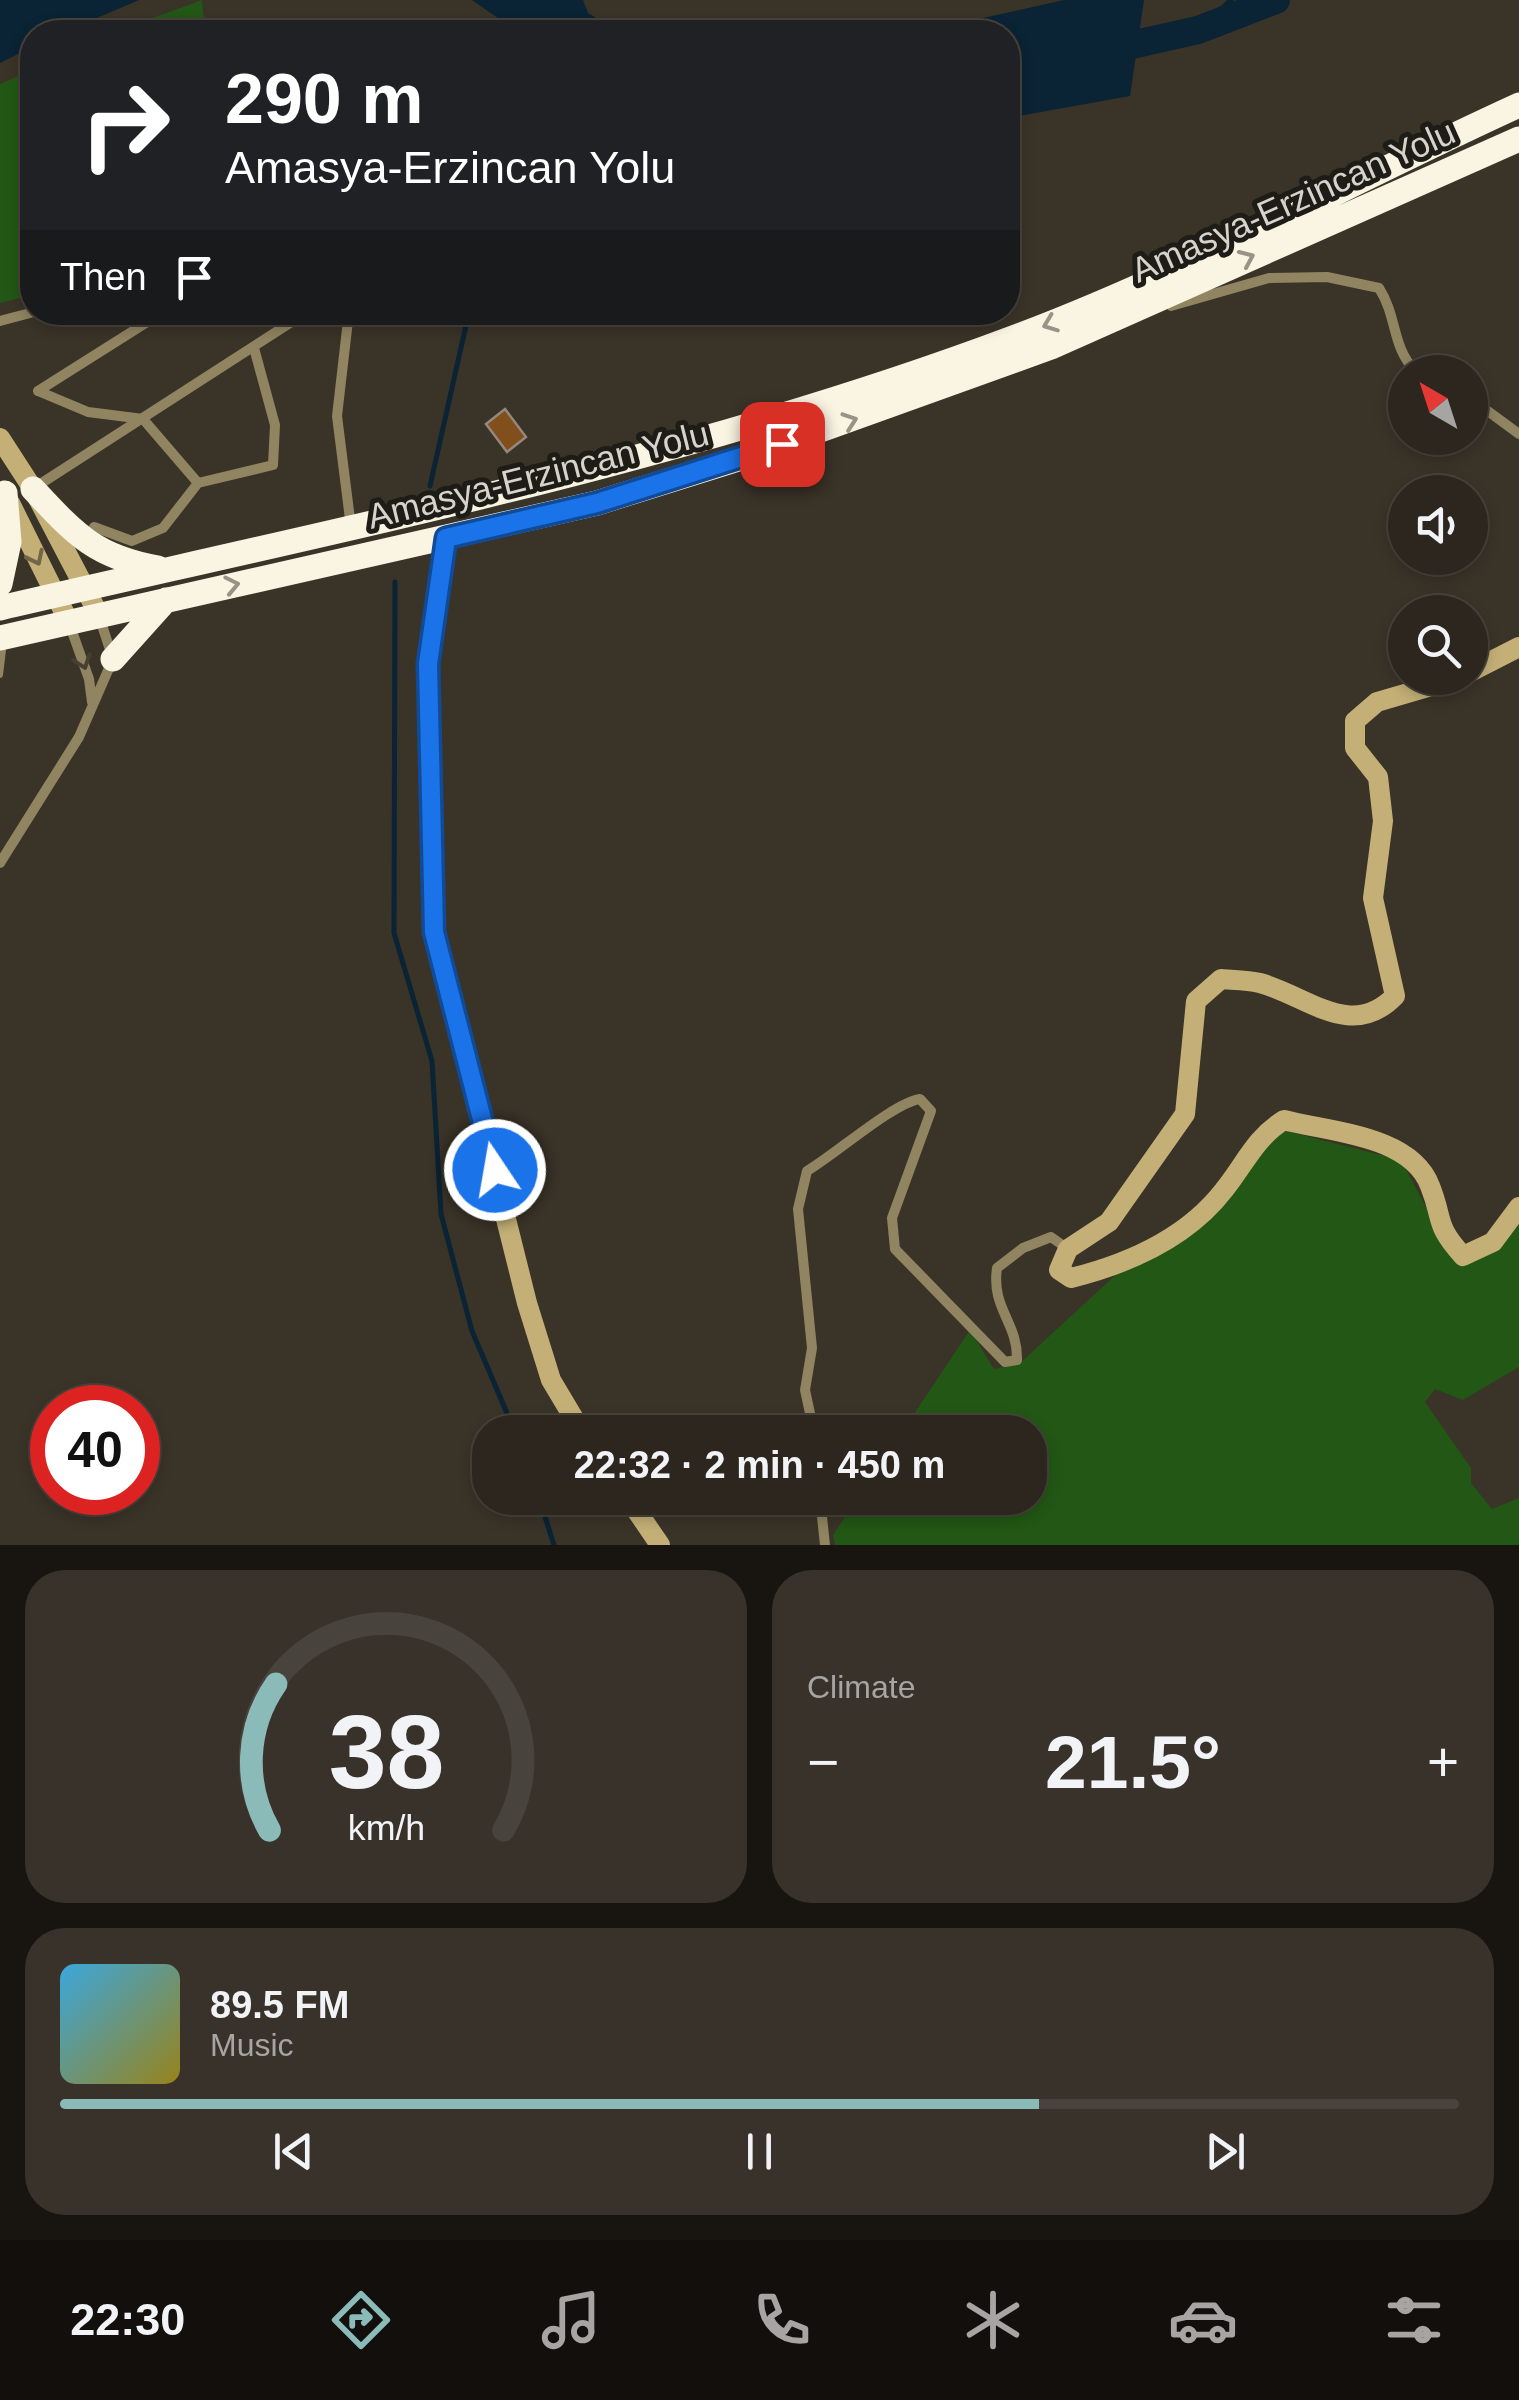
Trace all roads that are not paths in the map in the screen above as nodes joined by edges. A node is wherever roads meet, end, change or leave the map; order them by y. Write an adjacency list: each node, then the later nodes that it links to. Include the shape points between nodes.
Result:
1 (1519, 105): 17 (highway, one-way to 17, via 1138,289 1010,339 868,389 600,467)
2 (1519, 138): 3 (highway, Amasya-Erzincan Yolu, one-way to 2)
3 (1107, 322): 8 (street, via 1269,278 1327,277 1379,288 1393,310); 18 (highway, Amasya-Erzincan Yolu, one-way to 3, via 597,503 751,455 959,383)
4 (142, 325): 10 (street, via 38,391 88,412)
5 (288, 325): 7 (street)
6 (348, 325): 17 (street, via 337,416)
7 (254, 348): 10 (street); 13 (street, via 276,425 273,465)
8 (1399, 355)
9 (1488, 411): 11 (street)
10 (143, 419): 13 (street); 15 (street)
11 (1519, 434)
12 (0, 438): 15 (street)
13 (198, 483): 16 (street, via 163,528 132,541)
14 (2, 488): 20 (highway, via 9,542); 22 (street, one-way to 22)
15 (33, 489): 19 (highway, via 92,548); 21 (street)
16 (94, 527)
17 (351, 528): 19 (highway)
18 (446, 538): 23 (highway, Amasya-Erzincan Yolu, one-way to 18); 37 (street, via 428,664 434,932 527,1303 551,1380)
19 (168, 570): 21 (highway)
20 (0, 584)
21 (86, 589): 22 (highway); 25 (street)
22 (54, 596): 24 (highway); 26 (street)
23 (167, 599): 25 (highway, Amasya-Erzincan Yolu); 29 (highway)
24 (0, 608)
25 (99, 615): 26 (highway, Amasya-Erzincan Yolu); 29 (street)
26 (69, 622): 27 (highway, Amasya-Erzincan Yolu); 33 (street, one-way to 33)
27 (2, 637): 31 (lane)
28 (1519, 647): 30 (street)
29 (113, 659): 33 (street)
30 (1488, 663)
31 (0, 675)
32 (1401, 695): 36 (street, via 1377,702 1355,721 1355,748 1378,778 1383,821 1373,898 1396,996 1379,1012 1344,1017 1258,982 1220,980 1196,1001 1185,1114 1108,1222)
33 (92, 703): 34 (street, via 80,737)
34 (0, 863)
35 (1519, 1207): 36 (street, via 1492,1242 1463,1256 1442,1232 1430,1182 1407,1155 1284,1120 1262,1134 1222,1194 1123,1265 1071,1278 1059,1270)
36 (1068, 1249): 38 (street, via 1052,1237 997,1268 994,1292 1018,1341 1017,1360 1005,1362 895,1249 892,1218 931,1112 920,1099 906,1101 807,1171 798,1210 812,1348 805,1390)
37 (572, 1415)
38 (810, 1415)
39 (640, 1515): 41 (street)
40 (822, 1515): 42 (street)
41 (660, 1545)
42 (825, 1545)

